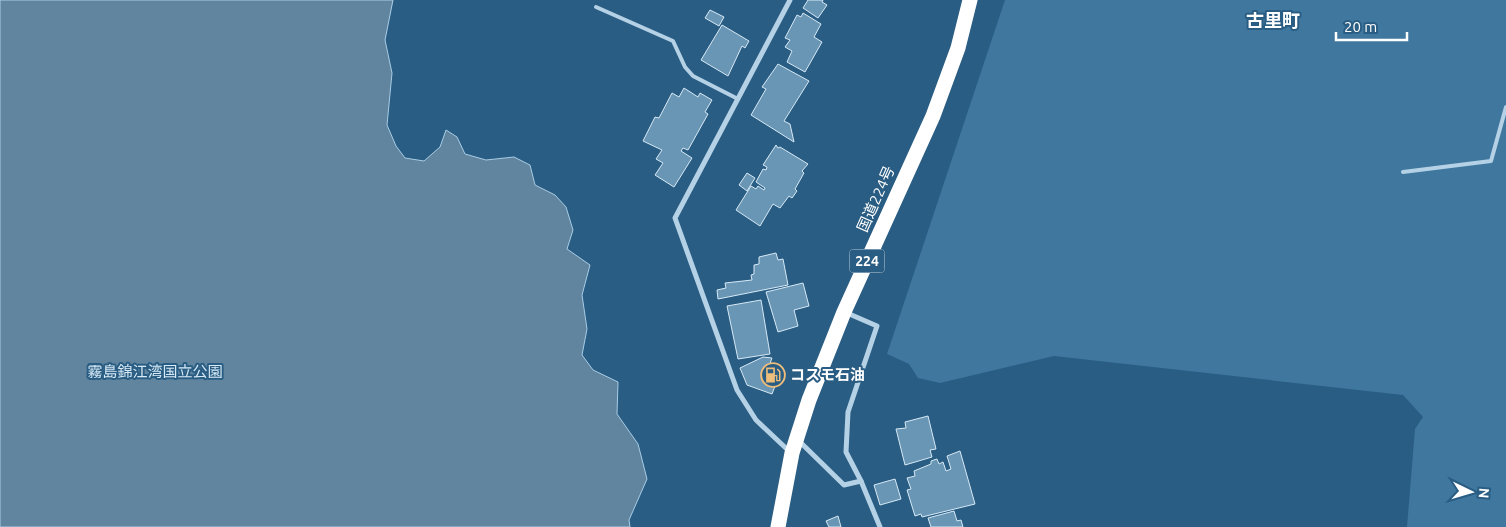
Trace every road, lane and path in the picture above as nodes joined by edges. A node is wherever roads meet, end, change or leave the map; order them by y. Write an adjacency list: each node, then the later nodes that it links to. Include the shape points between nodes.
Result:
1 (790, 0): 4 (street)
2 (970, 0): 7 (highway, 国道224号 / 224, via 958,48 933,116)
3 (596, 7): 4 (lane, via 673,41 693,76)
4 (738, 99): 9 (street, via 675,218 737,390 756,420)
5 (1506, 107): 6 (lane, via 1491,161)
6 (1403, 172)
7 (844, 312): 8 (highway, 国道224号 / 224); 10 (street, via 877,326 848,412 846,452)
8 (797, 438): 9 (highway, 国道224号 / 224); 10 (street, via 844,485)
9 (792, 453): 11 (highway, 国道224号 / 224)
10 (860, 481): 12 (street)
11 (778, 527)
12 (880, 527)

